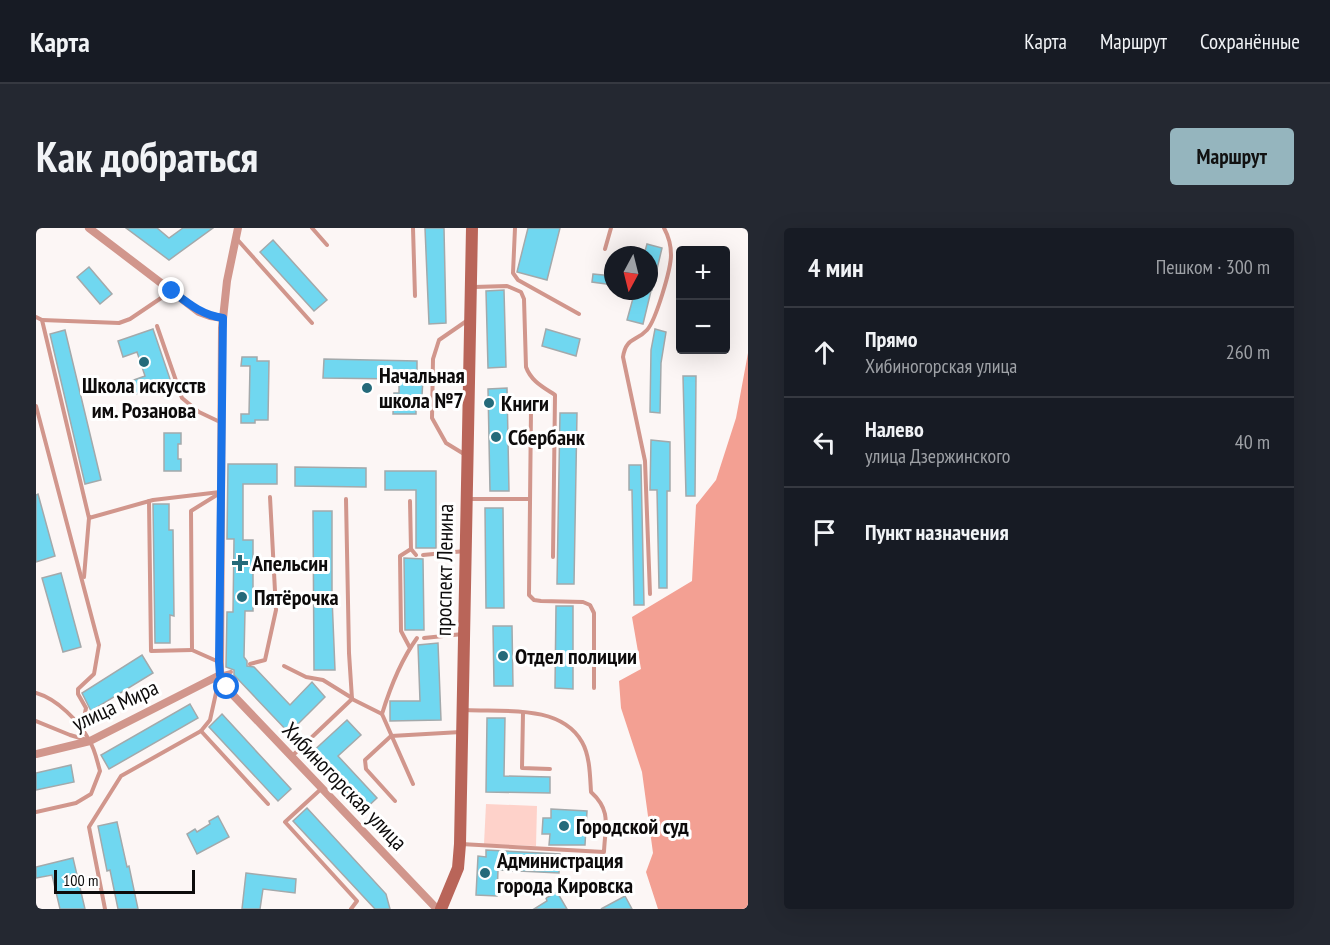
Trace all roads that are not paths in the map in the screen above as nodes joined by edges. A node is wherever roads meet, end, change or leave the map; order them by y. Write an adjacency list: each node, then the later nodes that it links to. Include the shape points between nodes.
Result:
1 (89, 228): 13 (street)
2 (238, 228): 9 (street)
3 (312, 228): 10 (lane)
4 (413, 228): 14 (lane)
5 (472, 228): 12 (main road, проспект Ленина)
6 (516, 228): 15 (lane, via 513,273 518,280)
7 (611, 228): 11 (lane)
8 (664, 228): 40 (lane, via 670,239 667,279 649,328 628,342 623,357 645,461)
9 (236, 238): 17 (street); 20 (lane)
10 (327, 245)
11 (606, 246)
12 (470, 287): 18 (main road, проспект Ленина); 38 (lane, via 507,285 521,292 528,374 555,395)
13 (172, 291): 17 (street, via 200,312); 19 (lane, via 119,323)
14 (416, 296)
15 (579, 314)
16 (36, 317): 19 (lane)
17 (223, 318): 24 (street)
18 (469, 319): 25 (main road, проспект Ленина); 25 (lane, via 440,340 433,358 432,418 446,443)
19 (42, 320): 33 (lane)
20 (312, 322)
21 (157, 326): 24 (lane, via 182,398)
22 (36, 406): 39 (lane)
23 (531, 411): 29 (lane)
24 (221, 423): 26 (street)
25 (467, 455): 30 (main road, проспект Ленина)
26 (220, 492): 31 (lane); 45 (lane, via 191,511); 46 (street)
27 (270, 497): 47 (lane, via 276,610 265,660)
28 (346, 499): 53 (lane)
29 (530, 499): 30 (lane); 51 (lane, via 529,595 534,600 590,605 594,613)
30 (467, 500): 35 (main road, проспект Ленина)
31 (149, 501): 33 (lane); 45 (lane, via 151,651)
32 (410, 501): 34 (lane)
33 (88, 518): 39 (lane)
34 (411, 549): 36 (lane); 44 (lane, via 400,556 401,631)
35 (465, 550): 37 (lane); 41 (main road, проспект Ленина)
36 (416, 555)
37 (423, 555)
38 (553, 557)
39 (83, 582): 58 (lane, via 99,645 94,674 78,689 87,708)
40 (650, 594)
41 (464, 634): 43 (lane); 54 (main road, проспект Ленина)
42 (417, 638): 44 (lane)
43 (424, 638)
44 (410, 648): 56 (lane)
45 (192, 650): 46 (lane)
46 (219, 662): 50 (street)
47 (250, 664)
48 (284, 666): 53 (lane, via 323,680)
49 (231, 672): 50 (lane)
50 (220, 675): 59 (lane, via 210,720); 62 (street, улица Мира); 64 (street, Хибиногорская улица, via 232,694)
51 (594, 688)
52 (36, 693): 58 (lane, via 55,703)
53 (352, 699): 56 (lane); 64 (lane)
54 (462, 710): 55 (lane); 60 (main road, проспект Ленина)
55 (523, 713): 65 (lane, via 522,768); 71 (lane, via 551,717 576,733 583,743 591,792 605,808 603,852)
56 (382, 714): 61 (lane)
57 (36, 721): 62 (lane)
58 (81, 728): 62 (lane)
59 (201, 731): 69 (lane); 73 (lane, via 121,776 89,827)
60 (462, 732): 61 (lane); 71 (main road, проспект Ленина)
61 (391, 736): 66 (lane); 68 (lane, via 365,760 366,769)
62 (90, 741): 63 (street, улица Мира); 70 (lane, via 100,771 91,794 76,803)
63 (36, 754)
64 (291, 757): 67 (street, Хибиногорская улица)
65 (550, 769)
66 (413, 784)
67 (322, 788): 72 (street, Хибиногорская улица); 74 (lane, via 285,822 357,901)
68 (395, 801)
69 (268, 804)
70 (36, 812)
71 (460, 844): 72 (main road, проспект Ленина, via 458,868)
72 (437, 907)
73 (105, 909)
74 (351, 909)

